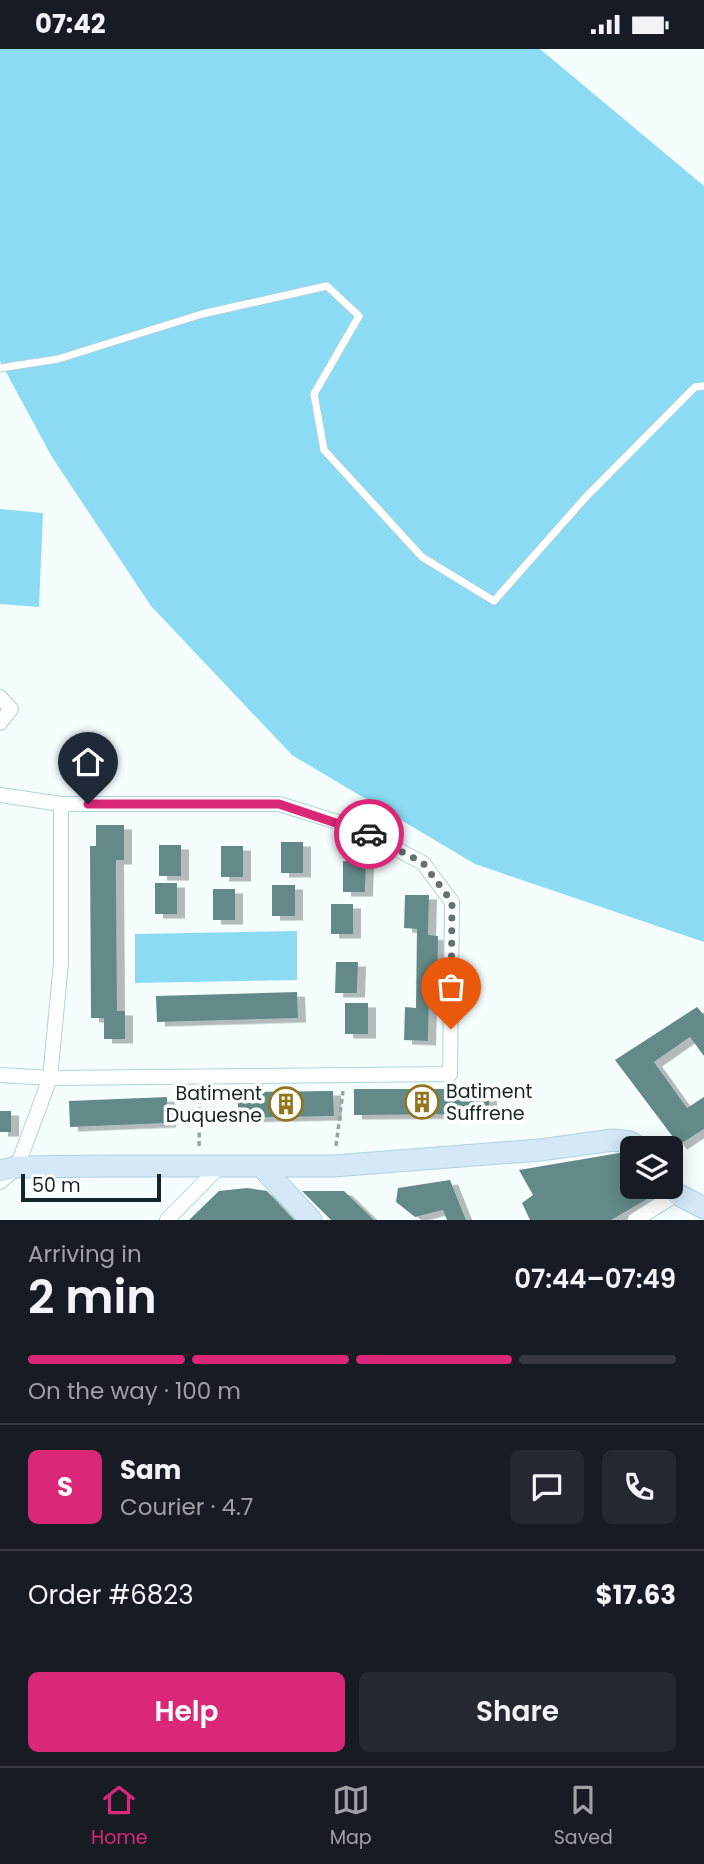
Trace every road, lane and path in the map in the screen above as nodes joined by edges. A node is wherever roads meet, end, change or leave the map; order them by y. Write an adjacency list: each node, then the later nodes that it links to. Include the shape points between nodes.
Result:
1 (0, 368): 2 (lane, via 58,359 202,314 327,286 359,316 314,394 324,450 422,557 494,601 585,498 695,387)
2 (704, 386)
3 (0, 697): 4 (street, via 11,709)
4 (0, 723)
5 (0, 795): 6 (street)
6 (61, 804): 9 (street, via 279,804 357,828 423,863 452,902 450,1074); 10 (street, via 61,963)
7 (0, 1075): 10 (street)
8 (200, 1075): 9 (street); 10 (street); 12 (path)
9 (344, 1076): 14 (path)
10 (50, 1078): 16 (street)
11 (620, 1140): 14 (main road)
12 (198, 1165): 13 (main road); 16 (main road)
13 (221, 1165): 15 (main road); 21 (street)
14 (334, 1166): 15 (main road)
15 (262, 1167): 22 (main road)
16 (8, 1169): 17 (street)
17 (0, 1182)
18 (683, 1196): 20 (main road)
19 (662, 1199): 23 (street)
20 (704, 1208)
21 (167, 1220)
22 (312, 1220)
23 (635, 1220)

